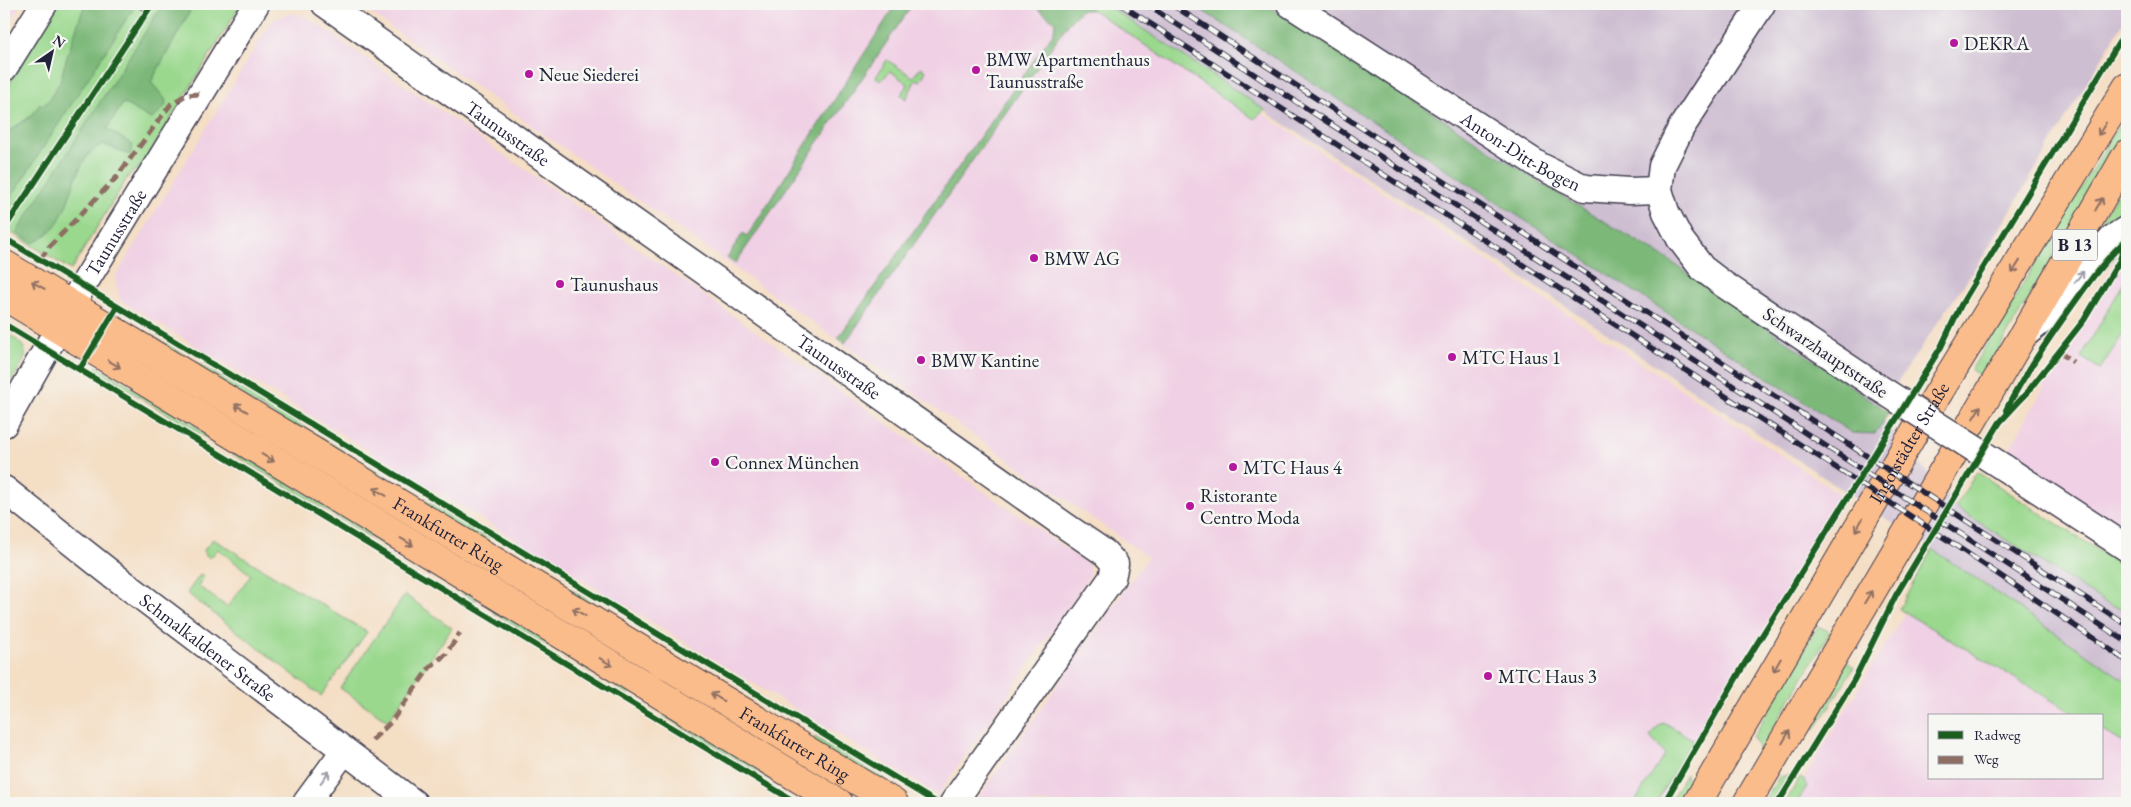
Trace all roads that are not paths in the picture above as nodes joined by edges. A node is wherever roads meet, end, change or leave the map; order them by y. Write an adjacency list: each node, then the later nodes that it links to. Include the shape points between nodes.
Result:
1 (44, 4): 6 (street)
2 (256, 4): 13 (street, Taunusstraße)
3 (325, 4): 24 (street, Taunusstraße, via 1097,548 1115,564 1112,578)
4 (1290, 4): 9 (street, Anton-Ditt-Bogen, via 1540,166 1585,188)
5 (1762, 4): 9 (street, via 1681,128 1662,166)
6 (4, 68)
7 (2127, 87): 25 (main road, Ingolstädter Straße / B 13, one-way to 25, via 1915,431)
8 (2127, 154): 15 (main road, B 13, one-way to 8)
9 (1659, 190): 18 (street, Schwarzhauptstraße, bridge, via 1680,239 1702,268 1876,386)
10 (2120, 234): 15 (street, one-way to 10, via 2052,312 2080,275)
11 (4, 264): 13 (main road, Frankfurter Ring, one-way to 11)
12 (4, 296): 14 (main road, Frankfurter Ring)
13 (72, 306): 14 (street, Taunusstraße); 23 (main road, Frankfurter Ring, one-way to 13)
14 (58, 330): 16 (street, Taunusstraße); 22 (main road, Frankfurter Ring, one-way to 22)
15 (2022, 337): 26 (main road, B 13, one-way to 15)
16 (4, 424)
17 (4, 489): 19 (street, Schmalkaldener Straße)
18 (2127, 548)
19 (344, 751): 20 (street, one-way to 19); 21 (street, Schmalkaldener Straße)
20 (306, 803)
21 (414, 803)
22 (839, 803)
23 (894, 803)
24 (953, 803)
25 (1697, 803)
26 (1747, 803)

